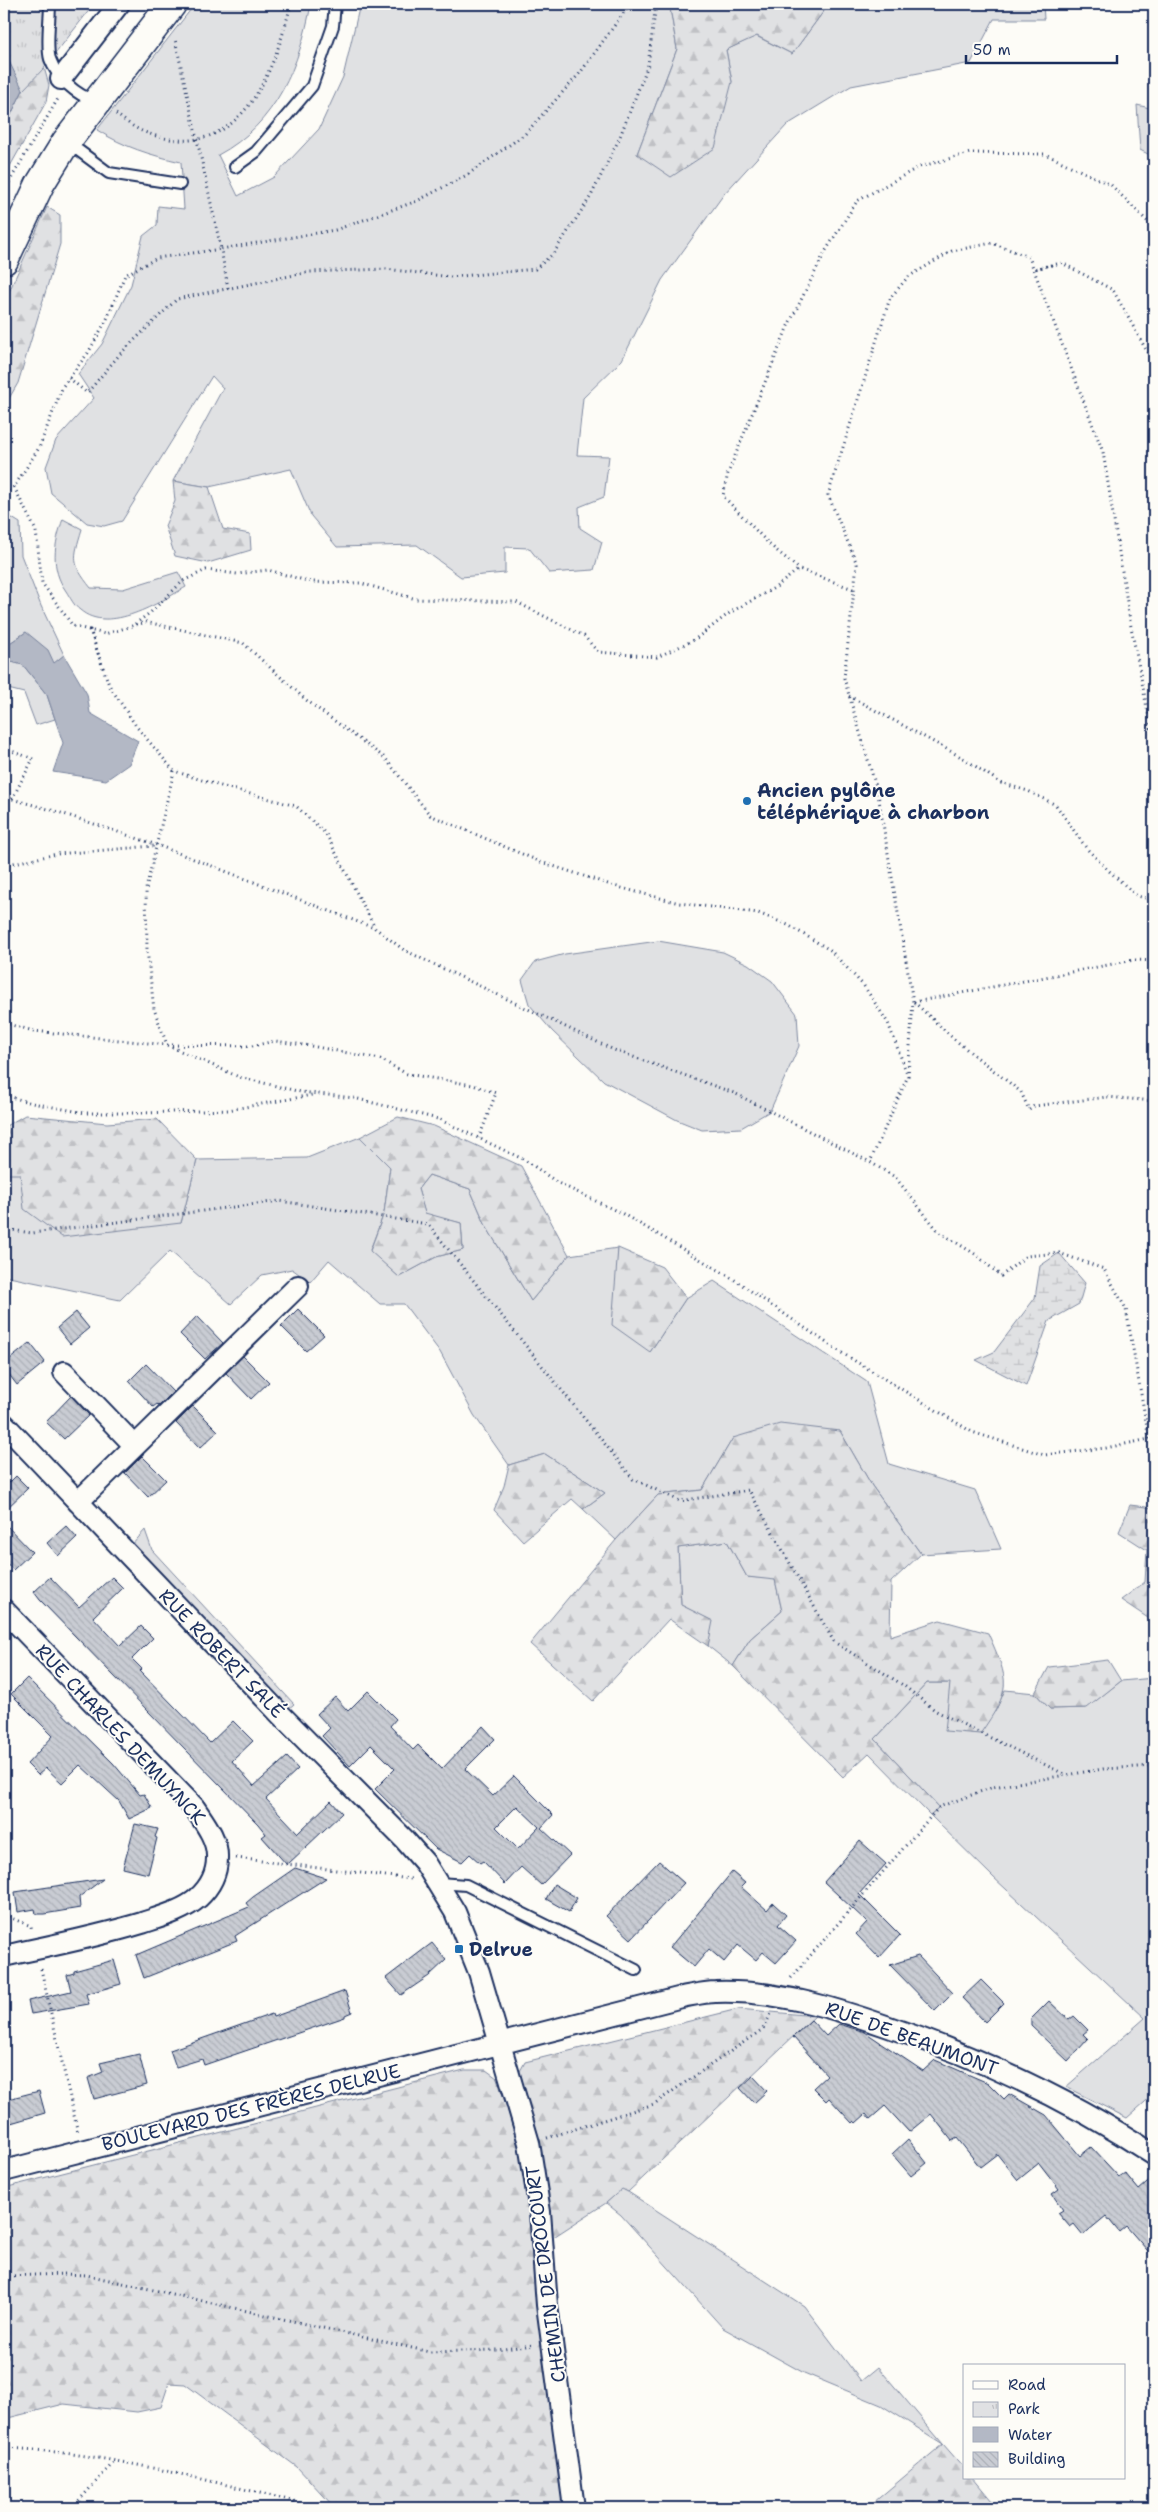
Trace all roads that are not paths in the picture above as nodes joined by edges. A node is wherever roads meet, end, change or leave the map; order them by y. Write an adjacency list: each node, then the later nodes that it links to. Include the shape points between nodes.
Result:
1 (50, 4): 5 (lane, via 49,58)
2 (119, 4): 5 (street)
3 (335, 4): 8 (lane, via 333,26 312,86 256,152)
4 (170, 6): 6 (street)
5 (61, 78): 6 (lane, via 86,98)
6 (97, 102): 7 (street)
7 (66, 142): 9 (lane, via 109,173); 10 (street, via 40,184)
8 (235, 167)
9 (180, 184)
10 (4, 260)
11 (298, 1286): 14 (street)
12 (64, 1372): 14 (street)
13 (4, 1424): 15 (street, RUE ROBERT SALÉ)
14 (135, 1446): 15 (street)
15 (78, 1502): 17 (street, RUE ROBERT SALÉ, via 404,1839)
16 (4, 1610): 18 (street, RUE CHARLES DEMUYNCK, via 194,1807 209,1828 218,1856 209,1886 196,1900 178,1909 102,1935)
17 (439, 1883): 19 (lane, via 466,1885); 20 (street, RUE ROBERT SALÉ, via 468,1942)
18 (4, 1956)
19 (636, 1970)
20 (499, 2044): 21 (street, RUE DE BEAUMONT, via 682,1997 714,1992 745,1992 826,2005 922,2038 1010,2074); 22 (street, BOULEVARD DES FRÈRES DELRUE); 23 (street, CHEMIN DE DROCOURT, via 529,2143)
21 (1154, 2155)
22 (4, 2171)
23 (574, 2508)

